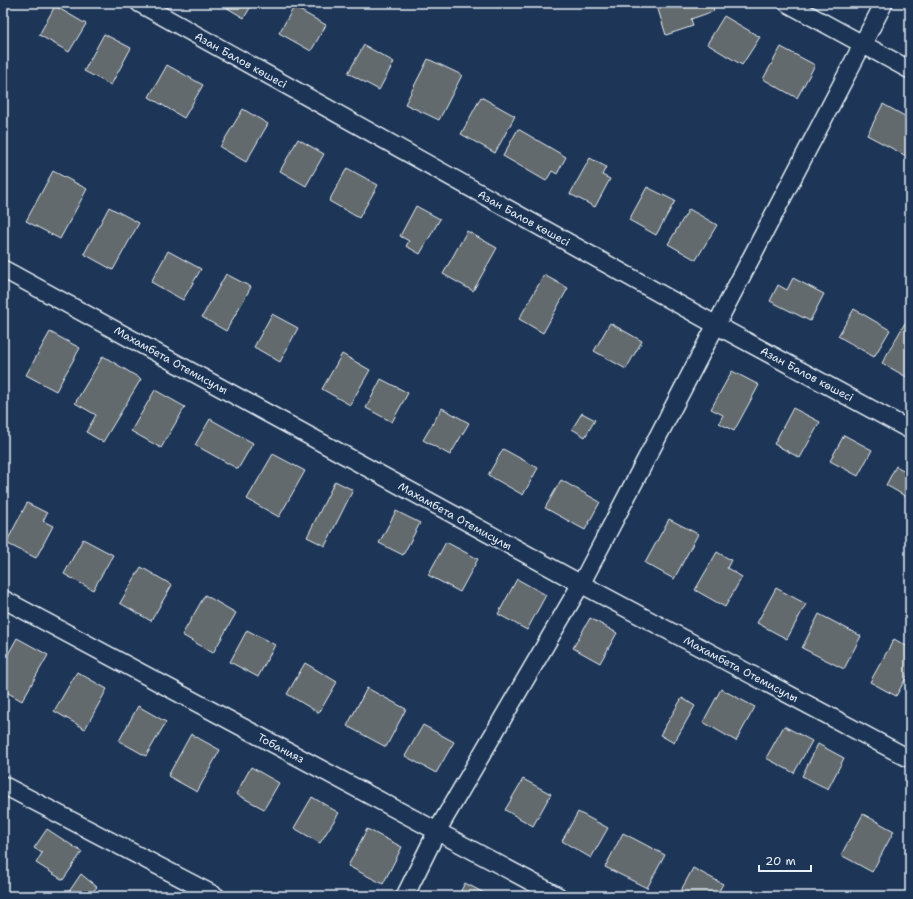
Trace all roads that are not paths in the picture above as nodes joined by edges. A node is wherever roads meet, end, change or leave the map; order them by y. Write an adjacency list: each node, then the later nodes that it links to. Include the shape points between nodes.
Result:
1 (139, 3): 7 (street, Азан Балов көшесі)
2 (787, 3): 4 (street)
3 (884, 3): 4 (street)
4 (863, 44): 5 (street); 7 (street)
5 (910, 70)
6 (3, 269): 9 (street, Махамбета Отемисулы)
7 (716, 325): 8 (street, Азан Балов көшесі); 9 (street)
8 (910, 430)
9 (581, 584): 11 (street, Махамбета Отемисулы); 13 (street)
10 (3, 599): 13 (street, Тобанияз)
11 (910, 759)
12 (3, 785): 14 (street)
13 (437, 831): 15 (street); 16 (street, Тобанияз)
14 (216, 896)
15 (405, 896)
16 (558, 896)

